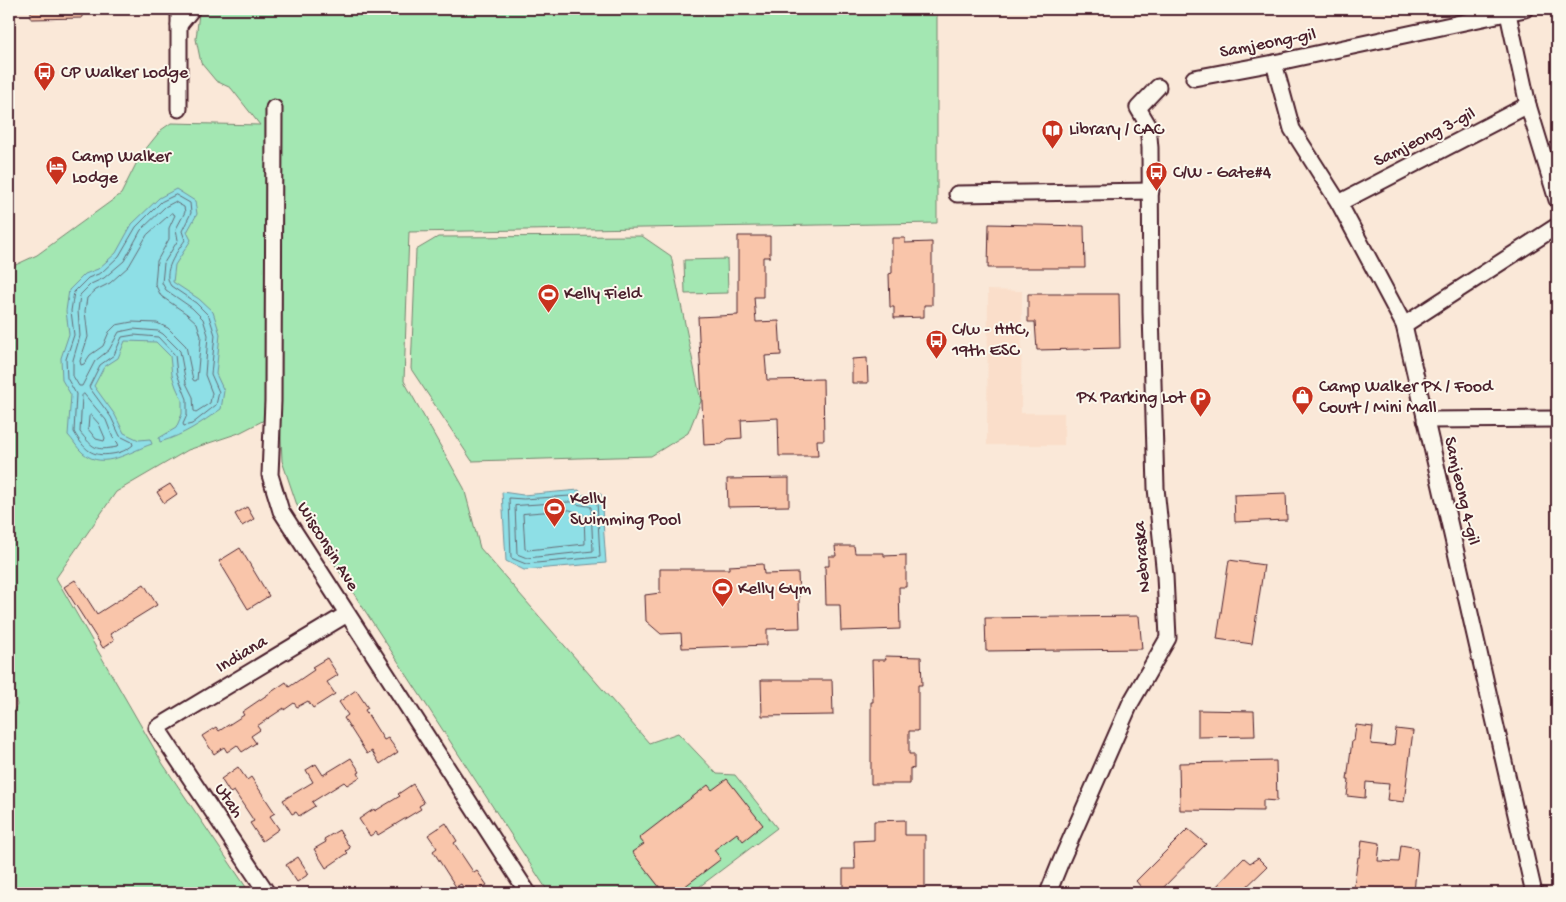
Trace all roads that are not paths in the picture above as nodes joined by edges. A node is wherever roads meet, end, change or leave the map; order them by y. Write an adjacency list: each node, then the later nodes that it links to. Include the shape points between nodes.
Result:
1 (179, 9): 5 (street)
2 (192, 9): 5 (street)
3 (1525, 9): 4 (street, Samjeong-gil)
4 (1507, 10): 6 (street, Samjeong-gil); 9 (street)
5 (179, 25): 11 (street)
6 (1274, 63): 7 (street, Samjeong-gil); 15 (street, Samjeong 4-gil, via 1292,129)
7 (1194, 78)
8 (1158, 87): 12 (street, Nebraska, via 1138,108 1148,126)
9 (1528, 105): 14 (street); 15 (street, Samjeong 3-gil)
10 (274, 108): 20 (street, Wisconsin Ave, via 270,475 281,512)
11 (179, 109)
12 (1151, 191): 13 (street); 24 (street, Nebraska, via 1156,488 1168,638 1130,704)
13 (956, 194)
14 (1557, 200)
15 (1338, 203): 17 (street, Samjeong 4-gil)
16 (1557, 226): 17 (street)
17 (1404, 325): 19 (street, Samjeong 4-gil)
18 (1557, 419): 19 (street)
19 (1426, 420): 25 (street, Samjeong 4-gil)
20 (347, 614): 21 (street, Indiana); 23 (street, Wisconsin Ave)
21 (157, 728): 22 (street, Utah)
22 (267, 893)
23 (528, 893)
24 (1048, 893)
25 (1534, 893)

